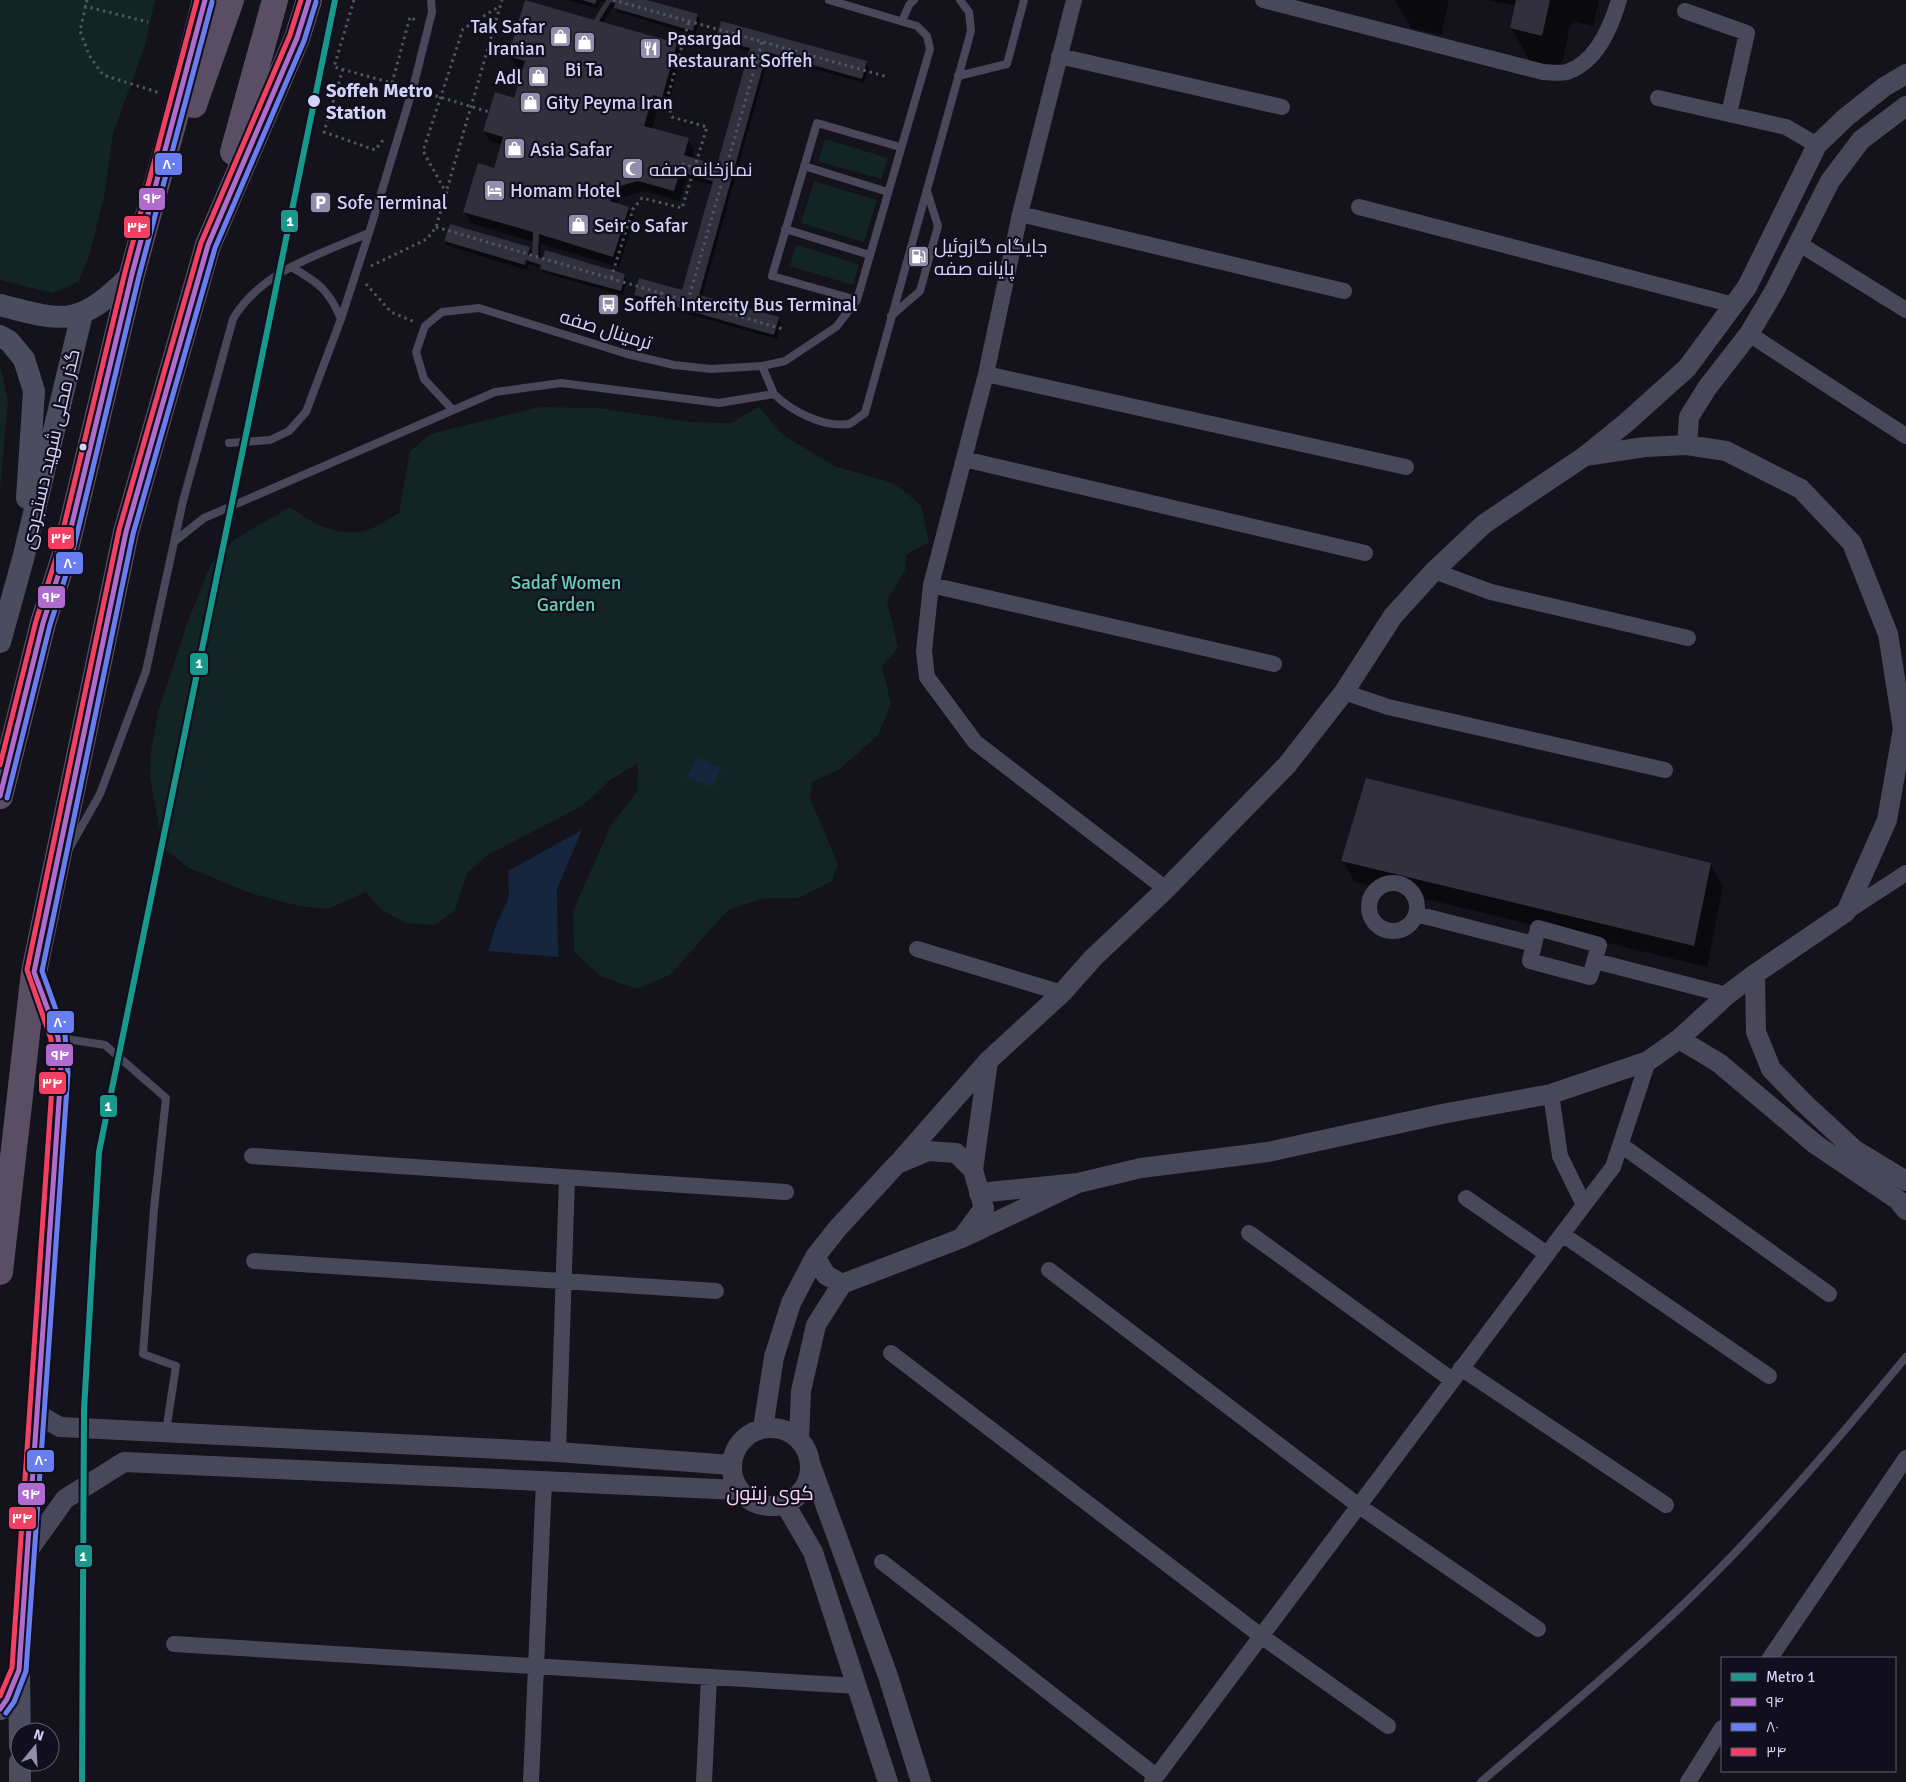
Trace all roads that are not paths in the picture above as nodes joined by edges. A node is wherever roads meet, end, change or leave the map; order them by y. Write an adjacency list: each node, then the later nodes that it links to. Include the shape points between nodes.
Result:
1 (205, 0): 35 (highway)
2 (231, 0): 35 (highway)
3 (275, 0): 32 (highway)
4 (309, 0): 32 (highway, via 297,38)
5 (431, 0): 30 (lane, via 432,12 413,88)
6 (829, 0): 14 (lane, ترمینال صفه)
7 (914, 0): 14 (lane)
8 (960, 0): 17 (lane, via 969,12 971,31)
9 (1024, 0): 17 (lane, via 1007,64)
10 (1074, 0): 15 (street)
11 (1263, 0): 12 (street, via 1543,72 1567,72 1586,60 1603,40)
12 (1619, 0)
13 (1685, 11): 21 (street, via 1747,33)
14 (902, 21): 23 (lane, ترمینال صفه, via 917,26 927,36 930,49)
15 (1059, 56): 20 (street); 28 (street)
16 (1906, 74): 22 (street, via 1845,118)
17 (958, 76): 25 (lane)
18 (1658, 98): 21 (street)
19 (1906, 106): 31 (street, via 1861,140 1830,181)
20 (1282, 107)
21 (1729, 114): 22 (street, via 1786,127)
22 (1817, 145): 39 (street, via 1747,287)
23 (900, 147): 24 (lane, via 817,123); 26 (lane, ترمینال صفه)
24 (804, 166): 26 (lane); 29 (lane)
25 (926, 190): 42 (lane); 42 (lane, via 938,226 920,291)
26 (888, 192): 33 (lane, ترمینال صفه)
27 (1359, 207): 39 (street)
28 (1020, 214): 36 (street); 47 (street)
29 (786, 229): 33 (lane); 37 (lane, via 772,276)
30 (368, 232): 34 (lane); 43 (lane)
31 (1798, 243): 40 (street); 44 (street)
32 (208, 244): 69 (highway, via 126,532)
33 (870, 255): 37 (lane, ترمینال صفه)
34 (291, 267): 43 (lane, via 324,287); 56 (lane, via 243,302 232,319 183,501)
35 (132, 274): 41 (main road, via 106,300); 67 (highway, via 64,557 43,623)
36 (1344, 291)
37 (857, 300): 46 (lane, ترمینال صفه, via 829,332 785,361)
38 (0, 305): 41 (main road, via 47,318)
39 (1734, 305): 53 (street, via 1687,368)
40 (1906, 310)
41 (82, 314): 58 (main road, گذر محلی شهید دستجردی)
42 (891, 316): 48 (lane, via 865,413 851,423 821,421 782,402)
43 (341, 318): 51 (lane, via 306,412 289,431 270,440)
44 (1749, 334): 50 (street); 52 (street, via 1706,388 1689,417)
45 (0, 336): 58 (main road, گذر محلی شهید دستجردی, via 9,341 24,359 34,391)
46 (762, 366): 48 (lane); 49 (lane, ترمینال صفه, via 711,369 674,365 627,354 479,308 442,312 425,326 416,352 424,379)
47 (986, 374): 54 (street); 55 (street)
48 (774, 394): 49 (lane, via 719,403 561,383 495,392)
49 (452, 409): 56 (lane, via 204,518)
50 (1906, 436)
51 (229, 443)
52 (1688, 445): 53 (street, via 1645,447); 65 (street, via 1726,451 1801,489 1852,544 1888,634 1903,729)
53 (1584, 456): 59 (street, via 1484,524)
54 (964, 459): 57 (street); 60 (street)
55 (1406, 467)
56 (176, 541): 69 (lane, via 146,671 100,794)
57 (1366, 553)
58 (23, 559): 62 (main road)
59 (1434, 571): 61 (street, via 1490,592); 64 (street, via 1393,616)
60 (931, 585): 63 (street); 70 (street, via 924,651 926,677 975,742)
61 (1688, 638)
62 (0, 642)
63 (1274, 664)
64 (1344, 692): 66 (street, via 1388,707); 70 (street, via 1287,766)
65 (1902, 765): 71 (street, via 1886,820)
66 (1665, 770)
67 (0, 796)
68 (1906, 873): 71 (street)
69 (54, 877): 76 (highway)
70 (1166, 889): 78 (street, via 1093,958)
71 (1846, 912): 77 (street)
72 (1416, 914): 73 (street)
73 (1534, 944): 75 (street, via 1538,928 1599,945); 75 (street, via 1530,961 1590,978)
74 (917, 949): 78 (street)
75 (1595, 961): 79 (street)
76 (34, 972): 80 (main road); 104 (highway)
77 (1755, 974): 79 (street); 90 (street, via 1756,1032 1771,1068 1855,1150)
78 (1062, 993): 82 (street)
79 (1727, 995): 81 (street)
80 (58, 1037): 113 (main road, via 60,1072); 115 (lane, via 104,1045 166,1098 143,1354 176,1366)
81 (1679, 1039): 83 (street); 96 (street, via 1719,1062 1815,1144 1898,1200)
82 (988, 1061): 87 (street); 88 (street)
83 (1648, 1061): 84 (street); 85 (street)
84 (1550, 1094): 91 (street, via 1268,1152 1141,1168); 95 (street, via 1560,1156)
85 (1621, 1145): 95 (street, via 1613,1167); 108 (street)
86 (252, 1156): 89 (street)
87 (897, 1164): 88 (street, via 928,1151 956,1153); 101 (street)
88 (973, 1170): 93 (street)
89 (567, 1178): 92 (street); 105 (street)
90 (1906, 1181)
91 (1078, 1183): 93 (street); 99 (street)
92 (786, 1192)
93 (979, 1193): 99 (street, via 984,1208)
94 (1466, 1198): 100 (street)
95 (1584, 1205): 98 (street)
96 (1906, 1210)
97 (1249, 1233): 111 (street)
98 (1562, 1234): 100 (street); 112 (street)
99 (962, 1238): 106 (street)
100 (1547, 1254): 111 (street)
101 (815, 1257): 106 (street, via 826,1275); 114 (street, via 791,1303 774,1357)
102 (254, 1261): 105 (street)
103 (1049, 1270): 126 (street)
104 (0, 1272)
105 (562, 1282): 107 (street); 117 (street)
106 (842, 1284): 116 (street, via 816,1325 801,1391)
107 (716, 1291)
108 (1829, 1294)
109 (890, 1352): 130 (street)
110 (1906, 1357): 146 (lane, via 1832,1447 1728,1560 1617,1665)
111 (1457, 1374): 125 (street); 126 (street)
112 (1769, 1376)
113 (37, 1414): 115 (street, via 60,1427); 127 (main road)
114 (763, 1428): 116 (street, via 788,1432); 121 (street, via 741,1441)
115 (166, 1430): 117 (street); 120 (street)
116 (799, 1440): 119 (street)
117 (558, 1452): 121 (street)
118 (1906, 1458): 132 (street)
119 (810, 1463): 124 (street, via 804,1488); 145 (street, via 888,1676)
120 (164, 1464): 122 (street); 127 (street, via 124,1462 65,1499)
121 (731, 1465): 123 (street, via 732,1478)
122 (544, 1481): 123 (street); 133 (street)
123 (738, 1490): 124 (street, via 759,1505)
124 (785, 1504): 136 (street, via 813,1552)
125 (1666, 1505)
126 (1359, 1506): 129 (street); 130 (street)
127 (28, 1551): 134 (main road)
128 (882, 1562): 141 (street)
129 (1538, 1629)
130 (1261, 1636): 139 (street); 141 (street)
131 (174, 1644): 133 (street)
132 (1771, 1657)
133 (537, 1666): 135 (street); 142 (street)
134 (19, 1670): 137 (main road); 138 (main road)
135 (709, 1677): 136 (street); 143 (street)
136 (857, 1686): 144 (street)
137 (0, 1709)
138 (20, 1722)
139 (1388, 1726)
140 (1721, 1730): 147 (street)
141 (1154, 1779)
142 (531, 1782)
143 (704, 1782)
144 (888, 1782)
145 (921, 1782)
146 (1481, 1782)
147 (1688, 1782)

